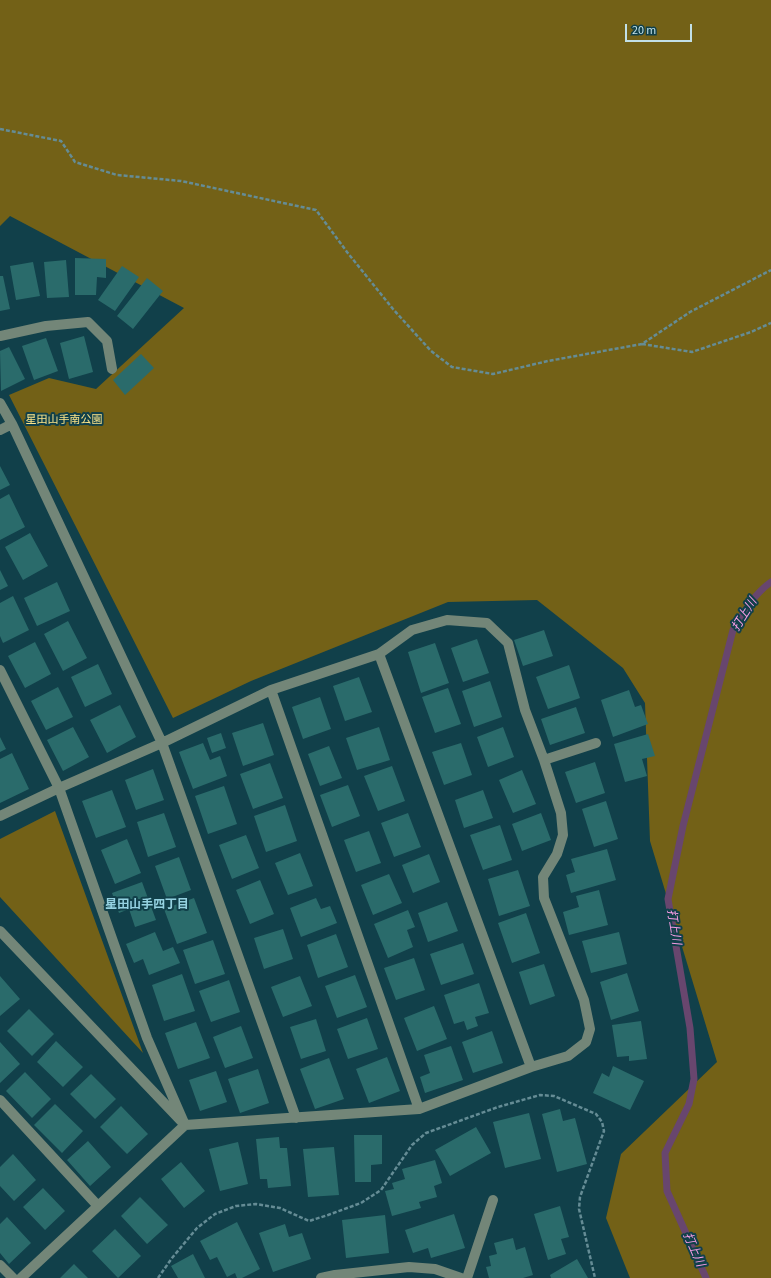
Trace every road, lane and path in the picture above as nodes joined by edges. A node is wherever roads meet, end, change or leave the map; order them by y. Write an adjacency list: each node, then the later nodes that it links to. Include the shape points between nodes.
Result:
1 (0, 129): 5 (path, via 61,141 75,162 117,175 181,181 316,210 393,309 431,350 452,367 493,374)
2 (771, 270): 5 (path, via 690,312)
3 (771, 323): 5 (path, via 692,352)
4 (0, 336): 6 (street, via 46,326 88,322 108,341)
5 (642, 344)
6 (112, 369)
7 (0, 404): 8 (street)
8 (12, 424): 9 (street); 13 (street)
9 (0, 430)
10 (379, 654): 12 (street); 15 (street, via 412,630 447,620 487,623 508,643 525,710); 19 (street)
11 (0, 670): 16 (street)
12 (271, 690): 13 (street); 21 (street)
13 (162, 743): 16 (street); 22 (street)
14 (596, 743): 15 (street)
15 (544, 760): 19 (street, via 560,813 563,835 557,854 543,877 544,898 584,1000 590,1029 586,1042 568,1056)
16 (59, 788): 17 (street); 23 (street, via 147,1038)
17 (0, 816)
18 (0, 931): 23 (street)
19 (531, 1067): 21 (street)
20 (0, 1100): 25 (street)
21 (419, 1109): 22 (street)
22 (296, 1118): 23 (street)
23 (185, 1125): 25 (street)
24 (492, 1200): 32 (street)
25 (98, 1206): 28 (street)
26 (0, 1265): 27 (street)
27 (12, 1278)
28 (21, 1278)
29 (158, 1278): 33 (path, via 197,1228 215,1214 236,1206 256,1204 280,1208 309,1221 334,1213 361,1203 381,1190 412,1145 426,1133 540,1095 554,1096 596,1114 602,1122 604,1131 580,1197 579,1208)
30 (321, 1278): 31 (street, via 409,1267 435,1269)
31 (461, 1278)
32 (467, 1278)
33 (595, 1278)

